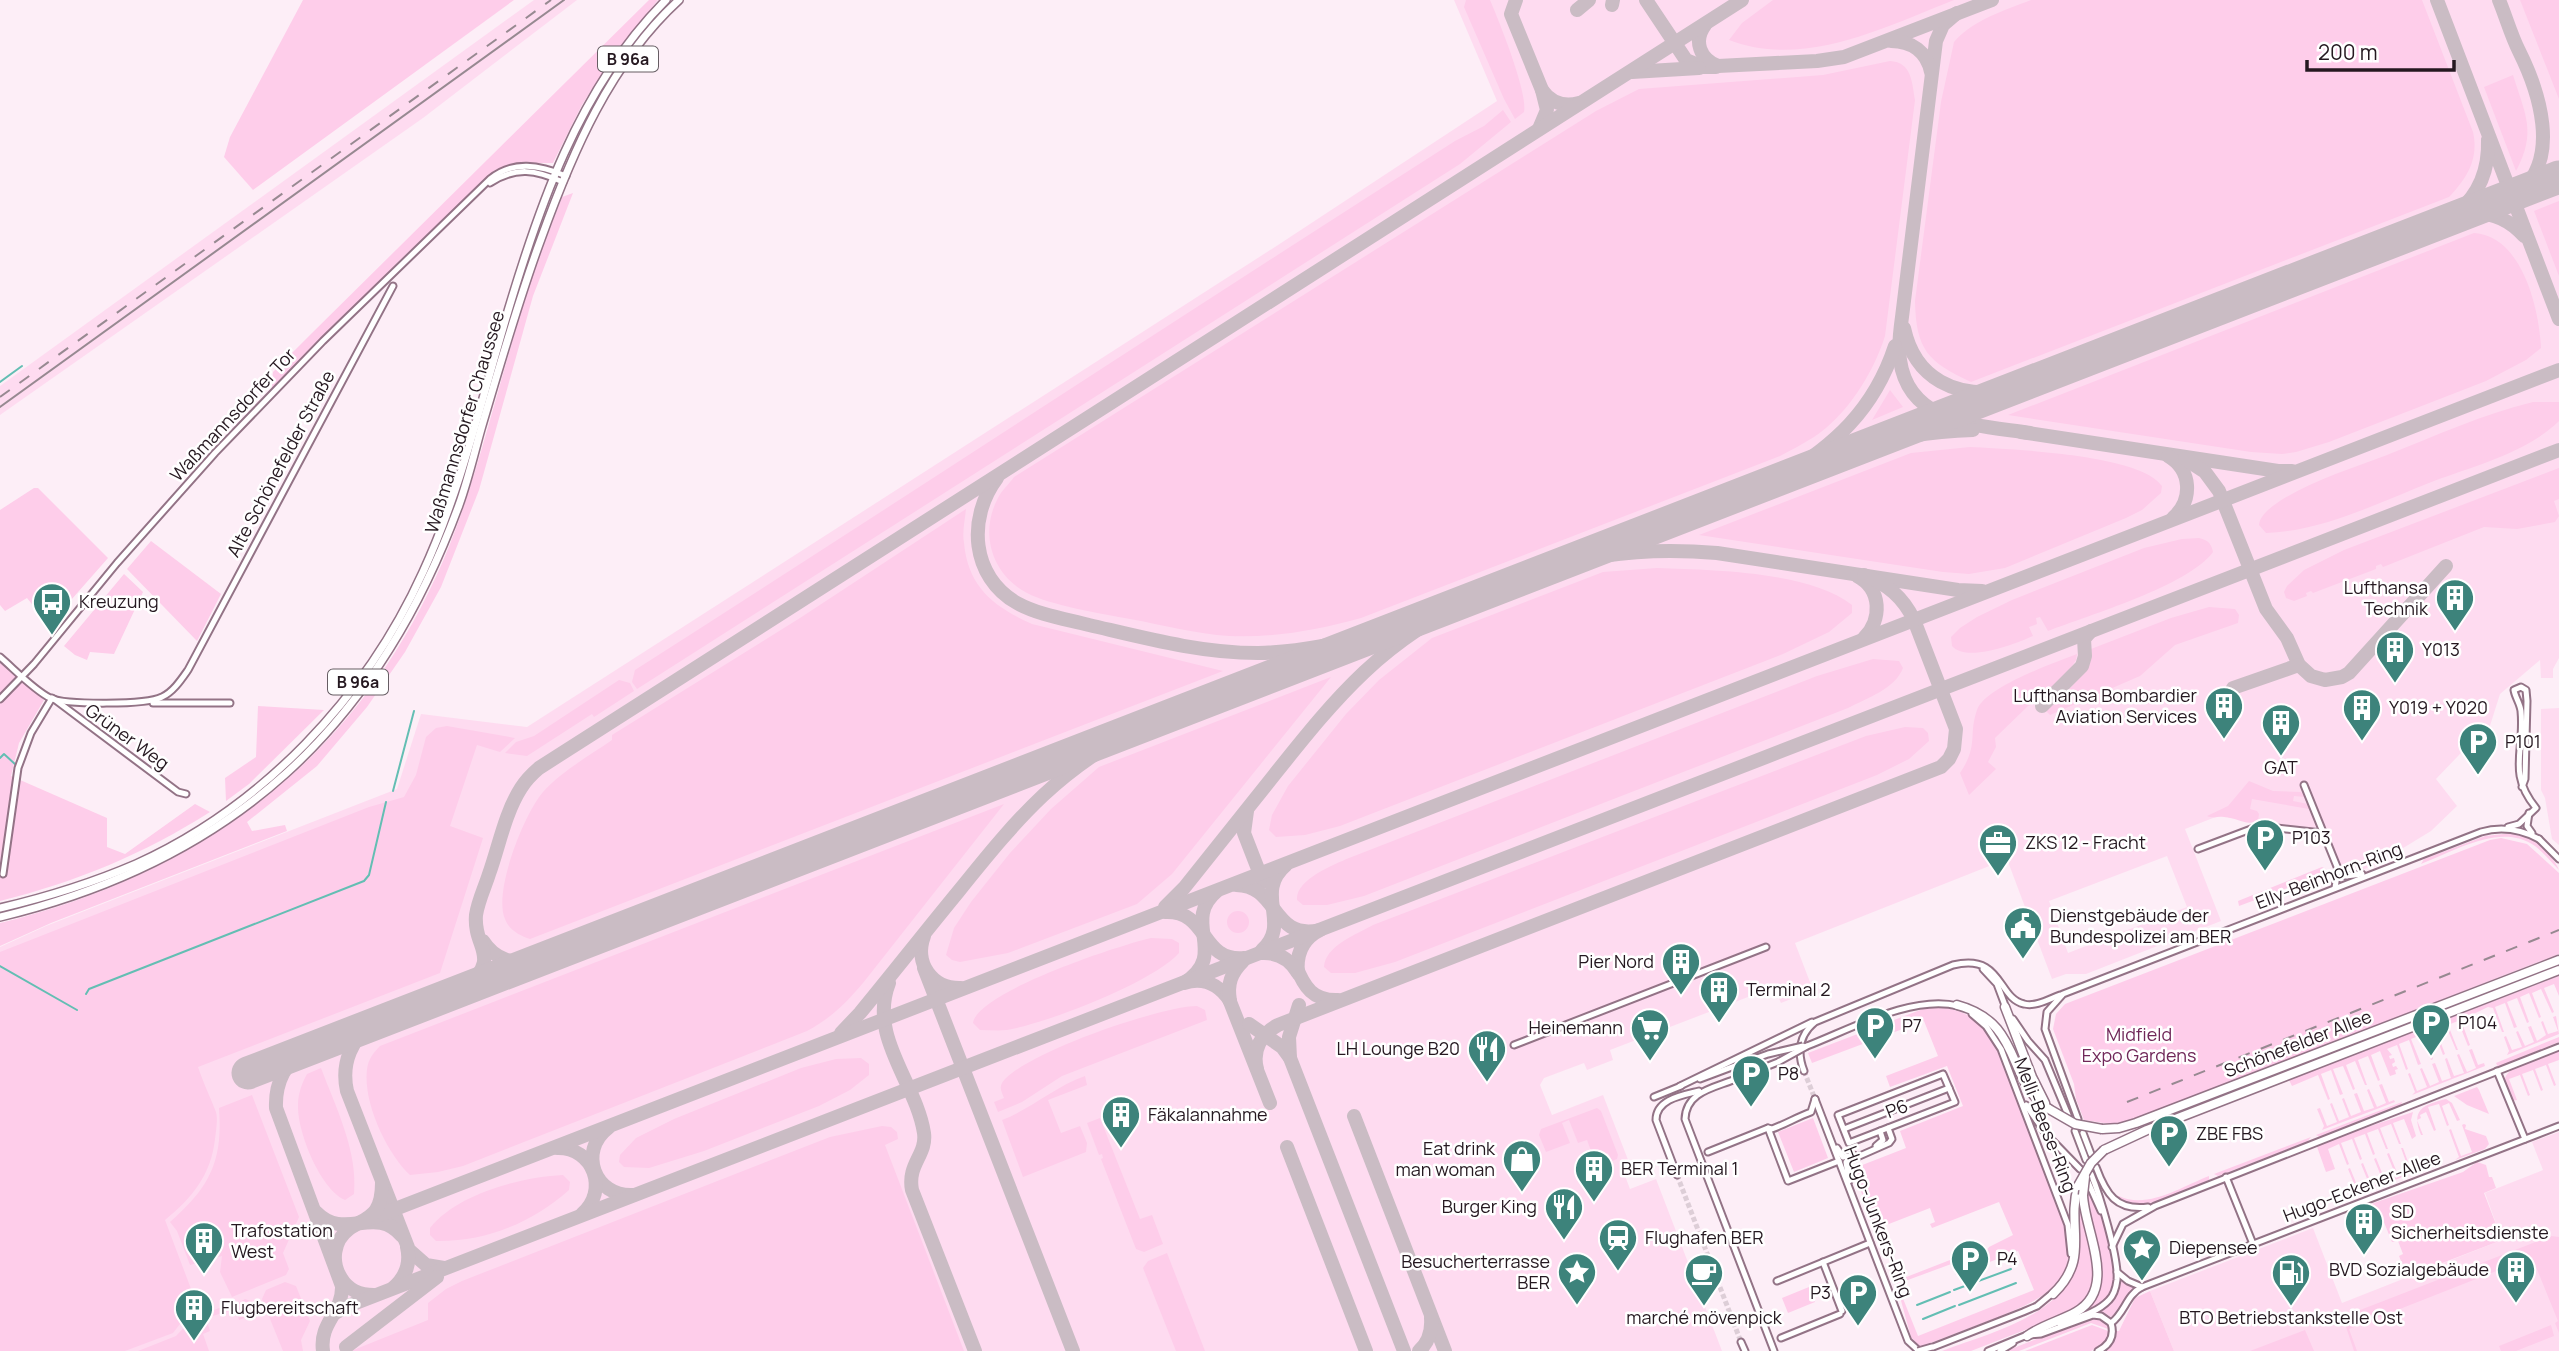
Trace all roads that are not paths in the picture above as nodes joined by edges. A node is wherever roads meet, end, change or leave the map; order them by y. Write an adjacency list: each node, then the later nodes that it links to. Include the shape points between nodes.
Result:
1 (666, 0): 3 (main road, Waßmannsdorfer Chaussee / B 96a, via 599,87)
2 (678, 0): 4 (main road, Waßmannsdorfer Chaussee / B 96a, via 604,95)
3 (555, 175): 4 (street, Waßmannsdorfer Tor); 7 (street, Waßmannsdorfer Tor, via 540,167 500,171 323,341 215,453); 25 (main road, Waßmannsdorfer Chaussee / B 96a, via 516,282 456,487 424,570 378,655 306,744 223,814 138,863)
4 (564, 179): 26 (main road, Waßmannsdorfer Chaussee / B 96a, via 528,274 455,515 429,580 397,640 354,701 282,778 215,829 167,858 103,887)
5 (393, 286): 10 (street, Alte Schönefelder Straße, via 195,656 176,687)
6 (0, 657): 7 (street, Grüner Weg)
7 (22, 675): 8 (street, Grüner Weg); 9 (street, Waßmannsdorfer Tor)
8 (53, 698): 10 (street); 14 (street, Grüner Weg); 22 (street, via 31,733 18,768)
9 (0, 699)
10 (145, 702): 11 (street)
11 (230, 704)
12 (2304, 785): 17 (street)
13 (2522, 787): 13 (street, via 2527,701 2521,687 2514,694 2521,713); 15 (street, via 2536,808)
14 (186, 794)
15 (2529, 813): 16 (street); 18 (street, via 2528,828)
16 (2507, 828): 18 (street); 23 (street, Elly-Beinhorn-Ring, via 2481,832)
17 (2322, 833): 19 (street, via 2259,826); 21 (street)
18 (2539, 839): 20 (street)
19 (2198, 849)
20 (2559, 859)
21 (2338, 869): 23 (street, via 2351,877); 24 (street)
22 (3, 874)
23 (2372, 874): 24 (street, Elly-Beinhorn-Ring)
24 (2335, 888): 31 (street, Elly-Beinhorn-Ring)
25 (0, 908)
26 (0, 917)
27 (1766, 947): 35 (street)
28 (2559, 960): 45 (highway, Schönefelder Allee, bridge, via 2143,1121 2102,1129 2075,1124)
29 (1981, 966): 31 (street, Elly-Beinhorn-Ring, via 1996,974 2010,996 2024,1004); 33 (street, via 1997,984); 34 (street, via 1958,964 1937,970)
30 (2559, 970): 62 (highway, Schönefelder Allee, bridge, via 2147,1130 2104,1150)
31 (2063, 994): 48 (street, via 2047,1012 2045,1029)
32 (1957, 1005): 36 (street, via 1934,1002 1912,1006); 42 (street, Melli-Beese-Ring, via 1992,1034); 45 (highway, via 1984,1017 2003,1036 2033,1095)
33 (2005, 1007): 45 (highway); 47 (street, via 2045,1060)
34 (1819, 1019): 38 (street, via 1801,1041); 40 (street)
35 (1514, 1045)
36 (1807, 1046): 40 (street, bridge, via 1768,1054); 43 (street, bridge)
37 (2559, 1047): 39 (street)
38 (1804, 1071)
39 (2497, 1071): 57 (street); 64 (street)
40 (1680, 1086): 44 (street)
41 (1949, 1088): 52 (street, P6, via 1955,1102); 53 (street, P6); 53 (street, P6, via 1943,1074 1885,1096 1838,1115)
42 (2016, 1089): 62 (street, via 2040,1128); 76 (street, Melli-Beese-Ring, via 2071,1237 2068,1267)
43 (1699, 1092): 63 (street, via 1663,1104 1656,1111); 84 (street, via 1687,1108 1686,1122)
44 (1654, 1097)
45 (2049, 1109)
46 (1811, 1112): 49 (street); 49 (street, Hugo-Junkers-Ring, via 1815,1099); 51 (street)
47 (2068, 1115)
48 (2078, 1119)
49 (1824, 1121): 58 (street, Hugo-Junkers-Ring)
50 (2559, 1126): 57 (street, Hugo-Eckener-Allee)
51 (1768, 1128): 59 (street); 61 (street, via 1788,1181)
52 (1888, 1128): 54 (street, P6); 66 (street, via 1889,1143 1846,1162)
53 (1844, 1129): 54 (street, P6, via 1849,1143)
54 (1880, 1131): 58 (street, via 1881,1143 1850,1156 1842,1156)
55 (2075, 1131): 62 (street)
56 (2083, 1133): 60 (street)
57 (2525, 1139): 70 (street, Hugo-Eckener-Allee)
58 (1832, 1143): 61 (street, Hugo-Junkers-Ring)
59 (1708, 1152)
60 (2091, 1154)
61 (1839, 1161): 66 (street, Hugo-Junkers-Ring)
62 (2088, 1168): 67 (street, via 2117,1201 2136,1208); 68 (street); 76 (highway, Schönefelder Allee, bridge, via 2074,1205 2076,1258 2068,1278); 78 (highway, bridge, via 2083,1195 2097,1265 2096,1287 2077,1312)
63 (1677, 1175)
64 (2226, 1177): 67 (street); 70 (street)
65 (2088, 1182): 68 (street)
66 (1848, 1185): 69 (street, Hugo-Junkers-Ring)
67 (2155, 1206): 71 (street, via 2123,1224)
68 (2109, 1237): 71 (street)
69 (1870, 1242): 72 (street); 85 (street, Hugo-Junkers-Ring, via 1908,1341)
70 (2253, 1244): 75 (street, Hugo-Eckener-Allee)
71 (2112, 1247): 73 (street)
72 (1823, 1262): 74 (street); 79 (street, via 1841,1312)
73 (2117, 1272): 75 (street); 78 (street, via 2114,1291 2101,1307)
74 (1777, 1281)
75 (2142, 1287): 77 (street, Hugo-Eckener-Allee)
76 (2053, 1294): 82 (street, via 2023,1312)
77 (2111, 1323): 78 (street, via 2094,1315); 89 (street, via 2110,1341)
78 (2026, 1336): 80 (street)
79 (1781, 1338)
80 (2015, 1340): 86 (street); 87 (street); 88 (street)
81 (1741, 1342): 83 (street)
82 (1928, 1349): 85 (street, bridge)
83 (1745, 1351)
84 (1774, 1351)
85 (1919, 1351)
86 (1980, 1351)
87 (1988, 1351)
88 (2000, 1351)
89 (2098, 1351)

